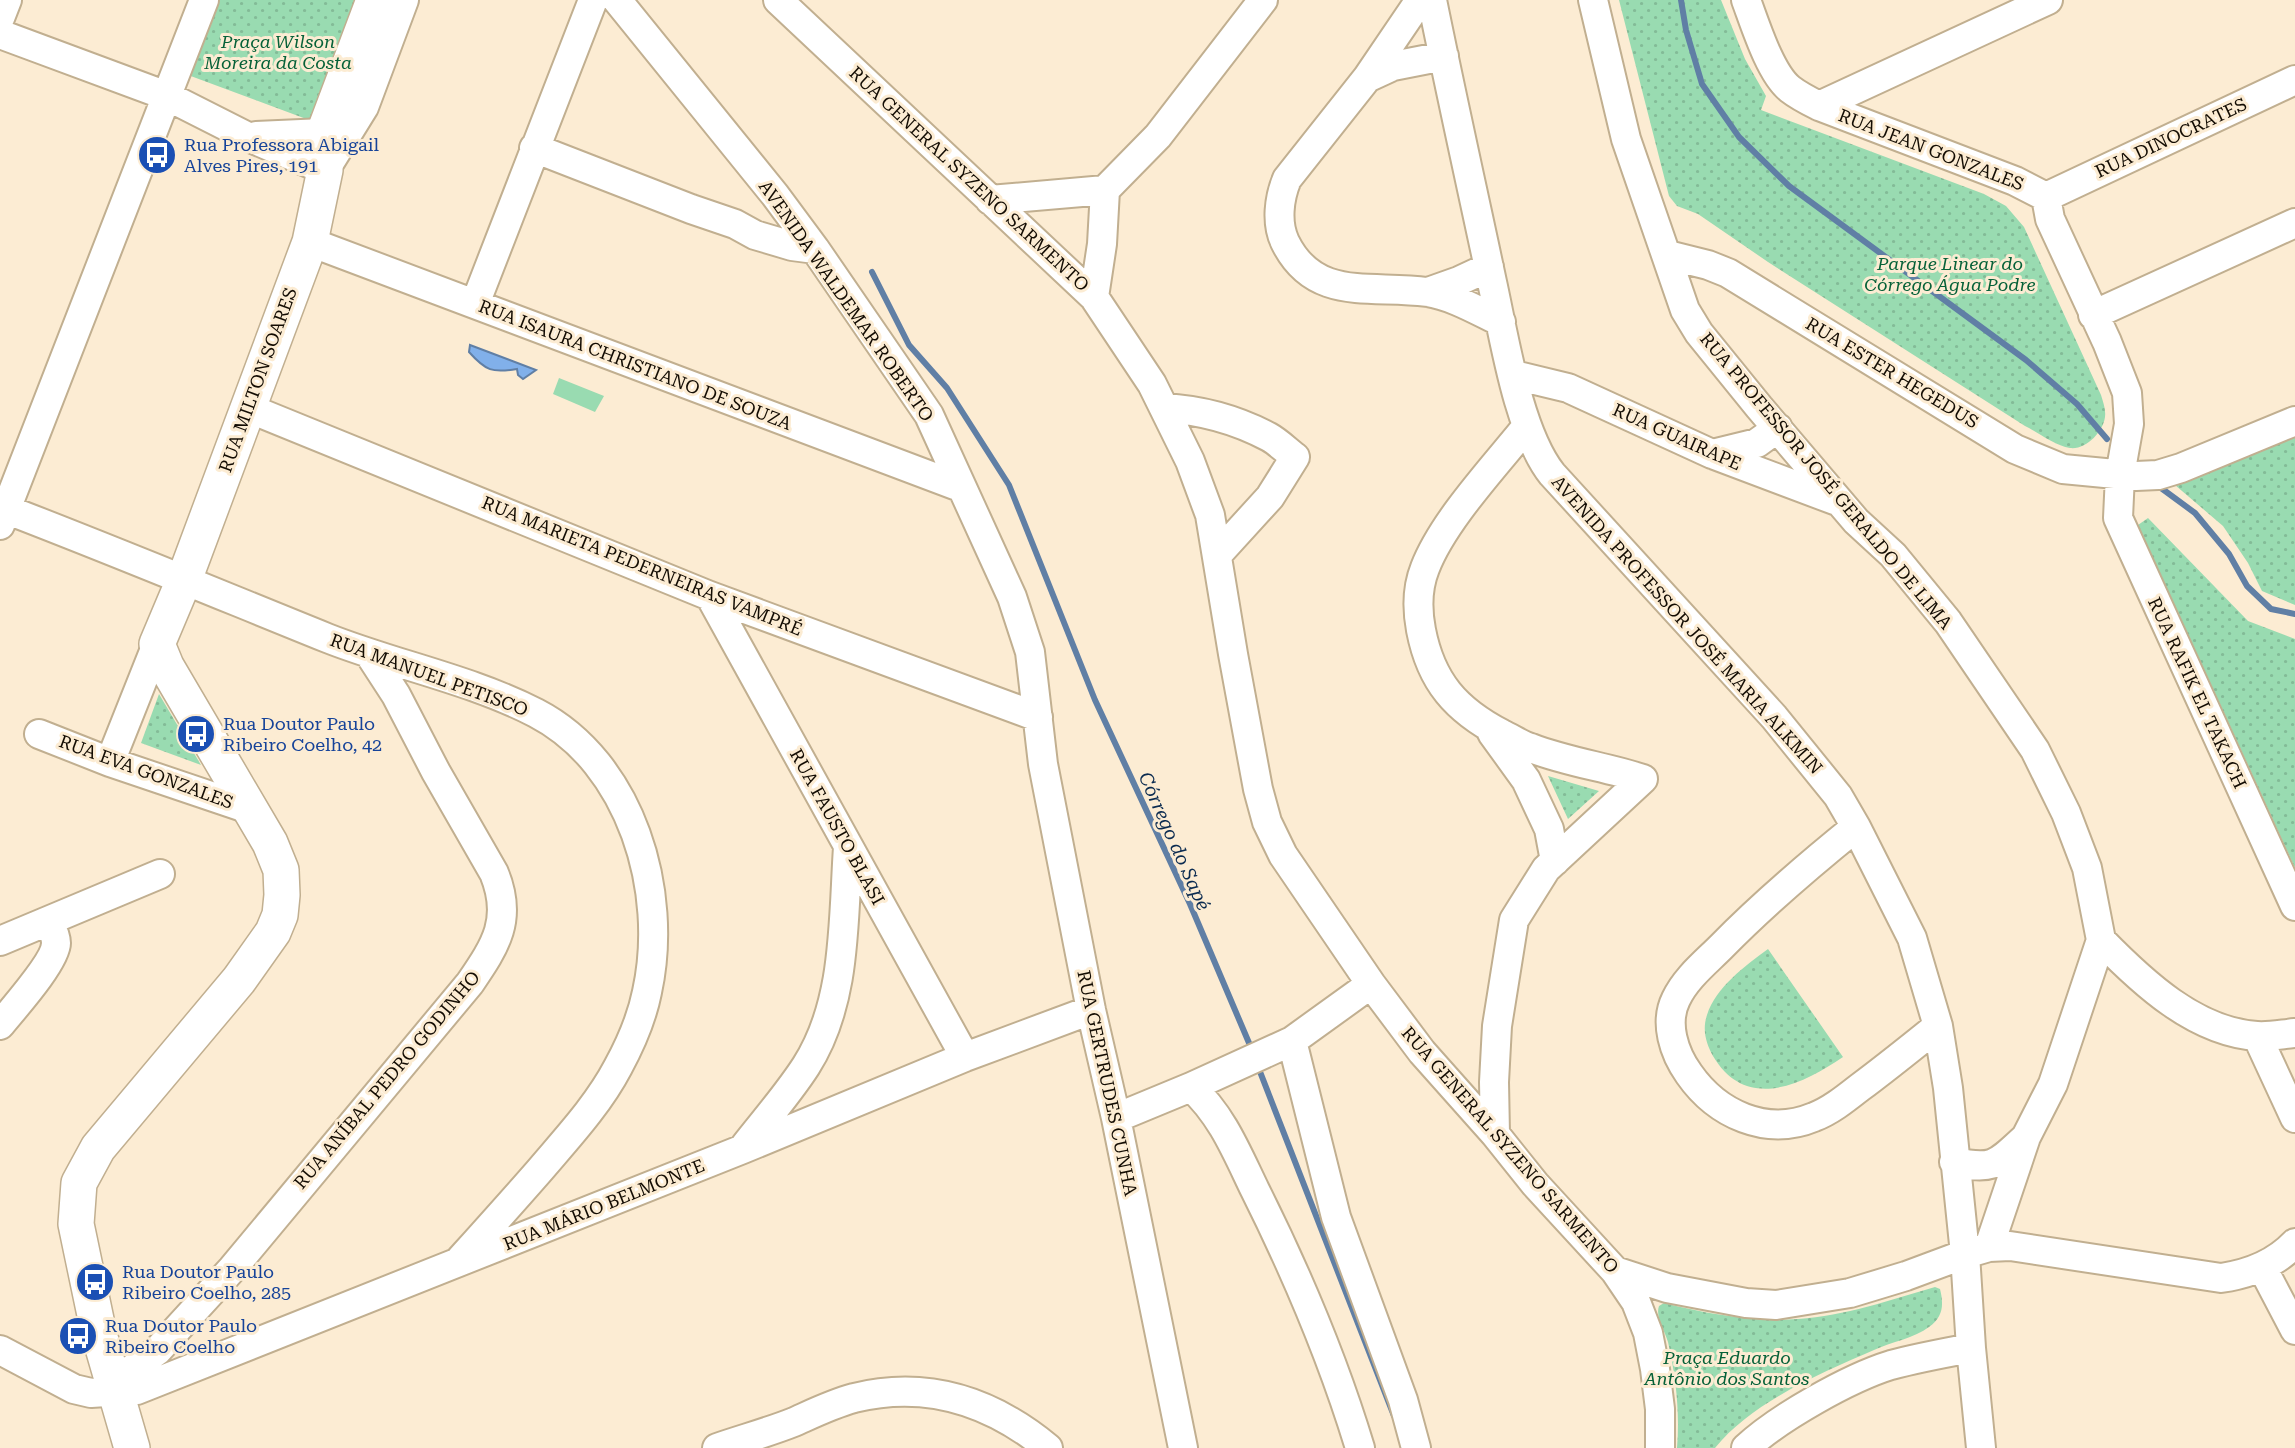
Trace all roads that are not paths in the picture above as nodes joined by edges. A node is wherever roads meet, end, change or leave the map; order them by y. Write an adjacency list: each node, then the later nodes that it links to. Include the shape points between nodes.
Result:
1 (7, 0): 14 (street)
2 (204, 0): 19 (street)
3 (374, 0): 21 (main road)
4 (404, 0): 24 (street, RUA MILTON SOARES, via 364,107)
5 (593, 0): 23 (street)
6 (617, 0): 26 (street, AVENIDA WALDEMAR ROBERTO)
7 (778, 0): 28 (street, RUA GENERAL SYZENO SARMENTO)
8 (1263, 0): 25 (street, via 1158,136)
9 (1420, 0): 17 (street)
10 (1432, 0): 16 (street, AVENIDA PROFESSOR JOSÉ MARIA ALKMIN)
11 (1593, 0): 33 (street, RUA PROFESSOR JOSÉ GERALDO DE LIMA, via 1626,139)
12 (1746, 0): 20 (street, RUA JEAN GONZALES, via 1780,78)
13 (2048, 0): 20 (street)
14 (0, 18)
15 (0, 34): 19 (street)
16 (1444, 56): 17 (street, via 1393,66); 34 (street, AVENIDA PROFESSOR JOSÉ MARIA ALKMIN)
17 (1367, 78): 35 (street, via 1287,179 1280,204 1282,235 1292,256 1327,284)
18 (2295, 80): 27 (street, RUA DINOCRATES)
19 (167, 96): 22 (street); 52 (street)
20 (1819, 106): 27 (street, RUA JEAN GONZALES)
21 (324, 133): 22 (street); 24 (main road)
22 (246, 136): 24 (street)
23 (534, 148): 30 (street); 37 (street)
24 (325, 170): 31 (main road, RUA MILTON SOARES)
25 (1105, 190): 28 (street); 36 (street)
26 (775, 195): 30 (street, via 755,217); 32 (street, AVENIDA WALDEMAR ROBERTO)
27 (2046, 197): 38 (street, RUA JEAN GONZALES, via 2050,219)
28 (990, 200): 36 (street, RUA GENERAL SYZENO SARMENTO)
29 (2295, 223): 38 (street)
30 (735, 224): 32 (street, via 755,235)
31 (310, 242): 37 (street, RUA ISAURA CHRISTIANO DE SOUZA); 41 (main road, RUA MILTON SOARES)
32 (815, 249): 49 (street, AVENIDA WALDEMAR ROBERTO, via 929,415)
33 (1668, 256): 45 (street, RUA PROFESSOR JOSÉ GERALDO DE LIMA, via 1685,310 1699,333); 48 (street, RUA ESTER HEGEDUS, via 1728,273 2015,449 2063,469)
34 (1489, 267): 35 (street); 39 (street, AVENIDA PROFESSOR JOSÉ MARIA ALKMIN)
35 (1428, 292): 39 (street)
36 (1094, 297): 42 (street, RUA GENERAL SYZENO SARMENTO)
37 (475, 304): 49 (street, RUA ISAURA CHRISTIANO DE SOUZA)
38 (2093, 315): 48 (street, RUA JEAN GONZALES, via 2127,393 2129,424)
39 (1501, 322): 40 (street, AVENIDA PROFESSOR JOSÉ MARIA ALKMIN)
40 (1514, 375): 44 (street, AVENIDA PROFESSOR JOSÉ MARIA ALKMIN); 46 (street, RUA GUAIRAPE, via 1568,388)
41 (248, 408): 54 (main road, RUA MILTON SOARES); 55 (street, RUA MARIETA PEDERNEIRAS VAMPRÉ)
42 (1164, 408): 53 (street, RUA GENERAL SYZENO SARMENTO, via 1210,516); 53 (street, via 1226,420 1270,438 1295,457 1270,497)
43 (2295, 421): 48 (street, RUA ESTER HEGEDUS, via 2181,468 2158,475)
44 (1527, 426): 47 (street, AVENIDA PROFESSOR JOSÉ MARIA ALKMIN); 50 (street)
45 (1777, 428): 46 (street, via 1757,443); 51 (street, RUA PROFESSOR JOSÉ GERALDO DE LIMA)
46 (1712, 454): 51 (street, RUA GUAIRAPE)
47 (1541, 459): 50 (street, via 1505,471); 63 (street, AVENIDA PROFESSOR JOSÉ MARIA ALKMIN, via 1781,725 1838,796)
48 (2120, 475): 67 (street, RUA RAFIK EL TAKACH, via 2117,508 2123,532)
49 (960, 487): 58 (street, AVENIDA WALDEMAR ROBERTO, via 1012,597 1030,652)
50 (1476, 488): 59 (street, via 1425,568 1417,611 1426,655 1440,684)
51 (1840, 502): 69 (street, RUA PROFESSOR JOSÉ GERALDO DE LIMA, via 1893,555 1948,622 2035,750 2087,868)
52 (2, 514): 54 (street, RUA MANUEL PETISCO)
53 (1217, 554): 71 (street, RUA GENERAL SYZENO SARMENTO, via 1267,822 1283,855)
54 (184, 580): 56 (main road, RUA MILTON SOARES); 57 (street, RUA MANUEL PETISCO)
55 (710, 596): 58 (street, RUA MARIETA PEDERNEIRAS VAMPRÉ); 64 (street, RUA FAUSTO BLASI)
56 (157, 644): 61 (street, RUA MILTON SOARES); 62 (main road)
57 (370, 655): 88 (street, RUA MANUEL PETISCO, via 536,713 566,734 597,764 623,805 650,884 653,946 647,994 620,1064 568,1138); 94 (street, RUA ANÍBAL PEDRO GODINHO, via 494,873 504,913 499,933 470,983 232,1269 157,1351)
58 (1038, 717): 72 (street, RUA GERTRUDES CUNHA)
59 (1485, 725): 65 (street, via 1526,780 1549,829); 65 (street, via 1530,748 1643,779)
60 (39, 734): 61 (street, RUA EVA GONZALES)
61 (110, 762): 62 (street, RUA EVA GONZALES)
62 (252, 810): 94 (main road, via 281,870 280,915 273,932 239,980 98,1148 79,1183 76,1224)
63 (1856, 827): 74 (street, AVENIDA PROFESSOR JOSÉ MARIA ALKMIN, via 1912,938); 74 (street, via 1755,912 1693,974 1674,1002 1671,1018 1672,1040 1680,1060 1701,1090 1730,1114 1771,1124 1793,1123 1815,1117 1842,1101)
64 (848, 847): 78 (street, RUA FAUSTO BLASI); 84 (street, via 839,974 831,1014 807,1065)
65 (1555, 861): 82 (street, via 1514,920 1497,1026)
66 (160, 874): 68 (street)
67 (2295, 906)
68 (49, 922): 70 (street); 73 (street, via 57,941 54,954)
69 (2101, 940): 76 (street, via 2134,973 2191,1015 2226,1030); 83 (street, RUA PROFESSOR JOSÉ GERALDO DE LIMA, via 2053,1084)
70 (0, 941)
71 (1371, 984): 77 (street); 82 (street, RUA GENERAL SYZENO SARMENTO, via 1422,1052)
72 (1091, 1010): 78 (street, RUA MÁRIO BELMONTE); 80 (street, RUA GERTRUDES CUNHA)
73 (0, 1024)
74 (1938, 1026): 85 (street, AVENIDA PROFESSOR JOSÉ MARIA ALKMIN)
75 (2295, 1033): 76 (street)
76 (2258, 1036): 81 (street)
77 (1284, 1045): 79 (street); 100 (street, via 1336,1217)
78 (965, 1057): 84 (street, RUA MÁRIO BELMONTE)
79 (1191, 1087): 80 (street); 99 (street, via 1226,1131 1294,1269)
80 (1116, 1118): 98 (street, RUA GERTRUDES CUNHA)
81 (2295, 1118)
82 (1495, 1134): 90 (street, RUA GENERAL SYZENO SARMENTO)
83 (2026, 1138): 85 (street, RUA PROFESSOR JOSÉ GERALDO DE LIMA, via 1989,1166); 87 (street, RUA PROFESSOR JOSÉ GERALDO DE LIMA)
84 (743, 1149): 88 (street, RUA MÁRIO BELMONTE)
85 (1954, 1162): 87 (street, AVENIDA PROFESSOR JOSÉ MARIA ALKMIN)
86 (2295, 1243): 89 (street)
87 (1977, 1250): 89 (street, via 2034,1248 2221,1278); 90 (street, via 1850,1293 1776,1305 1667,1288); 92 (street, AVENIDA PROFESSOR JOSÉ MARIA ALKMIN)
88 (458, 1262): 94 (street, RUA MÁRIO BELMONTE, via 137,1390)
89 (2262, 1267): 91 (street)
90 (1615, 1271): 101 (street, RUA GENERAL SYZENO SARMENTO, via 1636,1302 1648,1333 1660,1409)
91 (2295, 1330)
92 (1971, 1348): 102 (street, via 1890,1366 1851,1383 1776,1423); 103 (street, AVENIDA PROFESSOR JOSÉ MARIA ALKMIN)
93 (0, 1350): 94 (street, RUA MÁRIO BELMONTE, via 74,1390)
94 (114, 1390): 95 (main road)
95 (132, 1448)
96 (717, 1448): 97 (street, via 853,1398 903,1392 935,1393 991,1409)
97 (1048, 1448)
98 (1183, 1448)
99 (1360, 1448)
100 (1416, 1448)
101 (1660, 1448)
102 (1746, 1448)
103 (1981, 1448)

